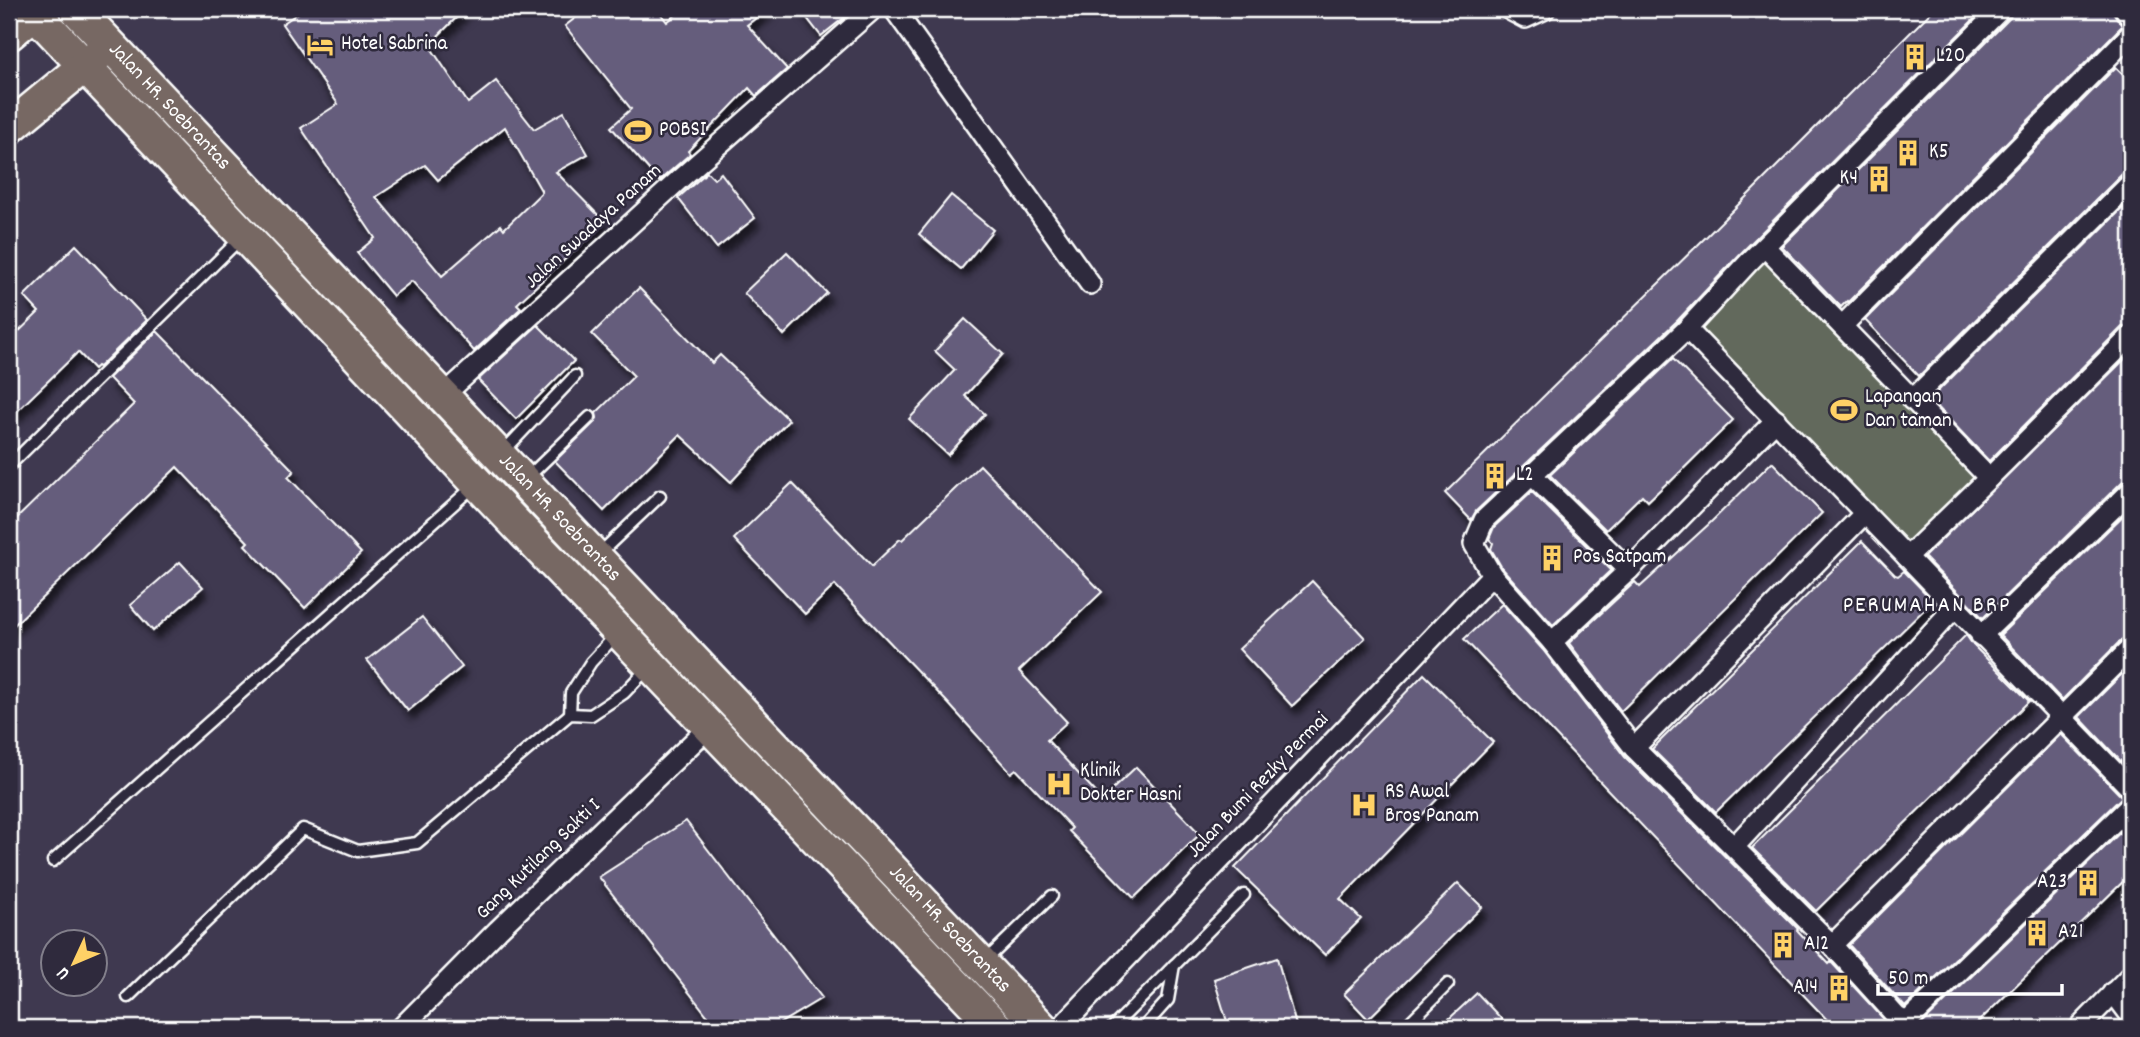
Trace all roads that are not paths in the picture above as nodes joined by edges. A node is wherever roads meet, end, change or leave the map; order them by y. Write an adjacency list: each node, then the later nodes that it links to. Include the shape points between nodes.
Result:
1 (76, 9): 12 (main road, Jalan HR. Soebrantas)
2 (894, 9): 18 (street)
3 (1508, 9): 4 (street, via 1525,18)
4 (1545, 9)
5 (2001, 9): 17 (street)
6 (2125, 9): 9 (street)
7 (35, 10): 10 (main road); 13 (main road, Jalan HR. Soebrantas)
8 (865, 11): 23 (street, Jalan Swadaya Panam)
9 (2131, 19)
10 (9, 34)
11 (2131, 34): 19 (street)
12 (110, 44): 13 (main road); 23 (main road, Jalan HR. Soebrantas)
13 (85, 66): 14 (main road); 16 (main road, Jalan HR. Soebrantas)
14 (9, 128)
15 (2131, 183): 24 (street)
16 (245, 234): 28 (lane); 32 (main road, Jalan HR. Soebrantas)
17 (1765, 247): 19 (street); 20 (street)
18 (1090, 284)
19 (1842, 326): 24 (street)
20 (1687, 329): 26 (street); 29 (street)
21 (2131, 336): 30 (street)
22 (575, 376): 27 (lane)
23 (443, 396): 27 (main road, Jalan HR. Soebrantas)
24 (1912, 400): 30 (street)
25 (590, 417): 31 (lane)
26 (1776, 421): 35 (street); 38 (street)
27 (499, 456): 31 (main road, Jalan HR. Soebrantas)
28 (9, 466)
29 (1533, 476): 38 (street); 39 (street, via 1484,520 1474,544)
30 (1989, 478): 37 (street)
31 (523, 482): 36 (main road, Jalan HR. Soebrantas)
32 (477, 483): 41 (main road, Jalan HR. Soebrantas); 53 (lane)
33 (2131, 491): 42 (street)
34 (660, 496): 36 (lane)
35 (1864, 513): 37 (street); 49 (street)
36 (595, 557): 54 (main road, Jalan HR. Soebrantas)
37 (1907, 557): 40 (street)
38 (1629, 570): 43 (street)
39 (1492, 575): 43 (street); 69 (street, Jalan Bumi Rezky Permai)
40 (1955, 607): 42 (street); 52 (street)
41 (619, 632): 45 (main road, Jalan HR. Soebrantas); 46 (lane, via 571,693)
42 (1981, 636): 47 (street)
43 (1552, 642): 49 (street)
44 (2131, 648): 47 (street)
45 (651, 665): 46 (lane, via 624,693 591,715); 48 (main road, Jalan HR. Soebrantas)
46 (570, 714): 64 (lane, via 417,844 358,851 303,829)
47 (2062, 718): 50 (street); 58 (street)
48 (710, 726): 55 (main road, Jalan HR. Soebrantas); 66 (street, Gang Kutilang Sakti I)
49 (1634, 748): 52 (street)
50 (2131, 789)
51 (2131, 805): 58 (street, via 1907,1022 1897,1017)
52 (1734, 847): 58 (street)
53 (53, 861)
54 (889, 868): 55 (main road); 59 (main road, Jalan HR. Soebrantas)
55 (867, 891): 67 (main road, Jalan HR. Soebrantas)
56 (1244, 895): 60 (lane)
57 (1052, 896): 59 (lane)
58 (1832, 945)
59 (981, 965): 68 (main road, Jalan HR. Soebrantas)
60 (1174, 965): 70 (lane); 71 (lane, via 1168,1000)
61 (2131, 975): 63 (street)
62 (1448, 985): 72 (lane)
63 (2113, 992): 65 (street); 73 (street)
64 (128, 997)
65 (2131, 1016)
66 (401, 1028)
67 (997, 1028)
68 (1042, 1028)
69 (1059, 1028)
70 (1112, 1028)
71 (1143, 1028)
72 (1404, 1028)
73 (2079, 1028)

